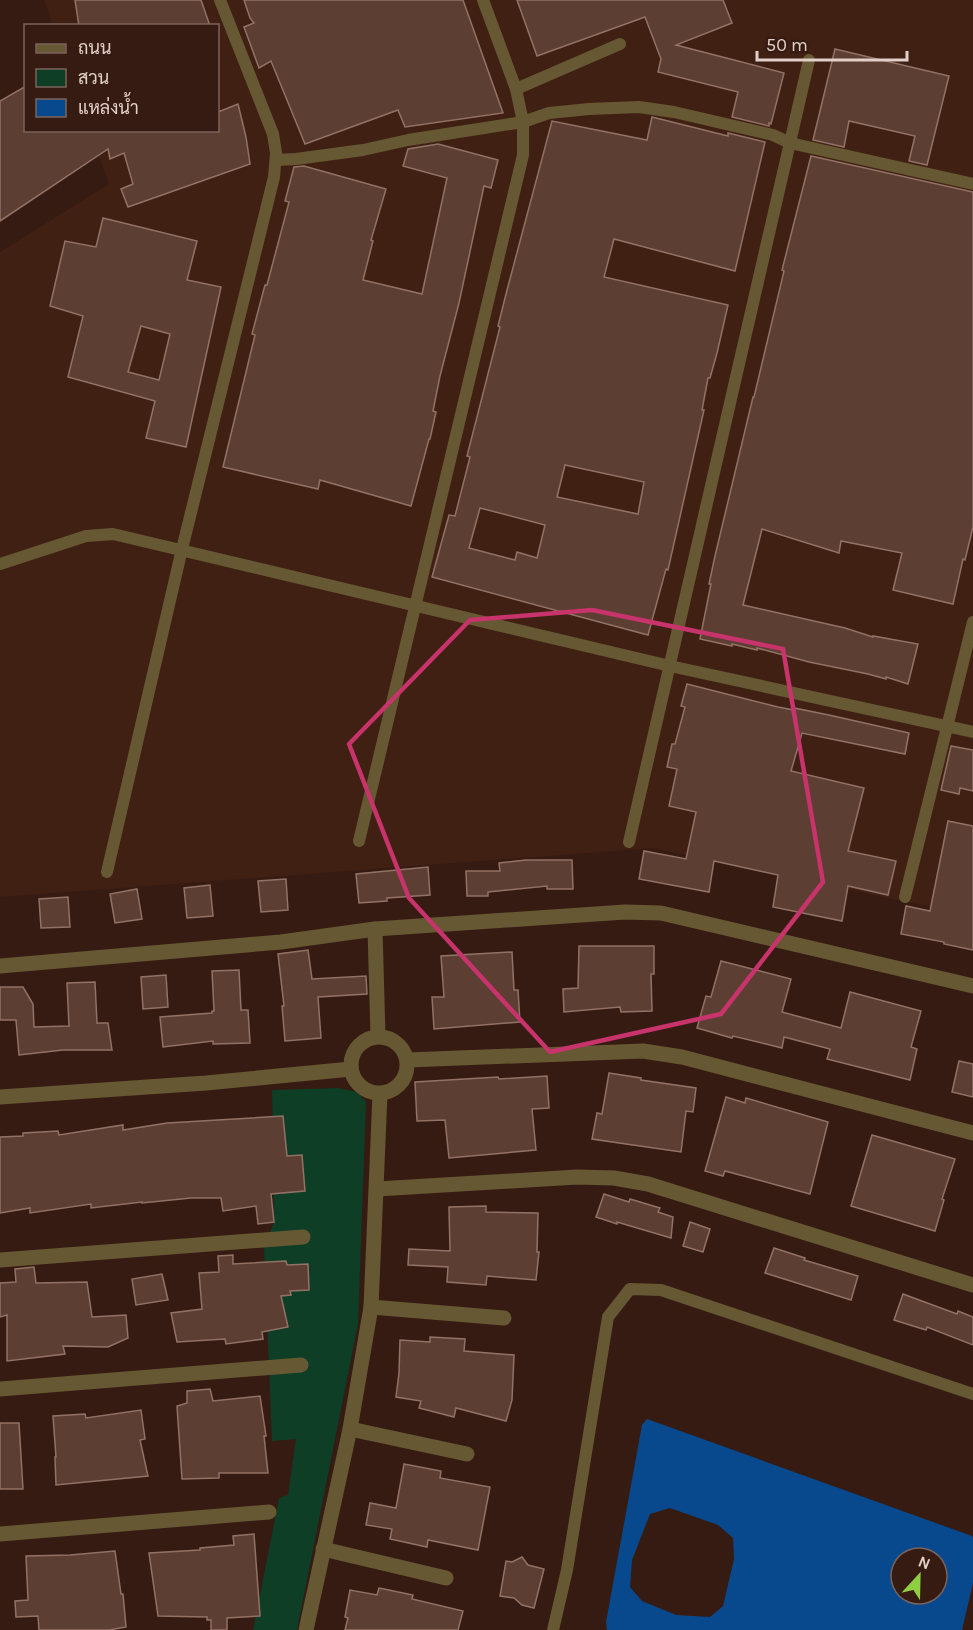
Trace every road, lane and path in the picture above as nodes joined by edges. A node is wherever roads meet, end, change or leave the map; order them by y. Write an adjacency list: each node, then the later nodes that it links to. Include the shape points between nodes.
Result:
1 (220, 0): 8 (lane, via 273,134)
2 (483, 0): 5 (lane)
3 (620, 44): 5 (lane)
4 (809, 60): 7 (lane)
5 (516, 89): 6 (lane)
6 (524, 122): 7 (lane, via 549,113 639,107 773,135); 8 (lane, via 363,150); 12 (lane, via 523,155)
7 (790, 143): 9 (lane); 14 (lane)
8 (276, 160): 10 (lane)
9 (973, 184)
10 (182, 549): 11 (lane, via 113,534 86,536); 12 (lane); 19 (lane)
11 (0, 564)
12 (415, 606): 14 (lane); 17 (lane)
13 (973, 622): 15 (lane)
14 (670, 666): 15 (lane); 18 (lane)
15 (948, 725): 16 (lane); 20 (lane)
16 (973, 732)
17 (359, 841)
18 (629, 842)
19 (107, 872)
20 (905, 897)
21 (375, 929): 22 (street, via 281,942); 23 (street, via 625,912 661,913); 24 (street)
22 (0, 966)
23 (973, 986)
24 (378, 1036): 25 (street, via 399,1045); 26 (street, via 357,1047)
25 (407, 1060): 27 (street, via 404,1078 397,1087); 29 (street, via 643,1051 682,1057)
26 (351, 1069): 27 (street, via 363,1088); 28 (street)
27 (380, 1094): 30 (street)
28 (0, 1097)
29 (973, 1133)
30 (377, 1189): 33 (street, via 614,1178 648,1184); 34 (street)
31 (303, 1237): 32 (street)
32 (0, 1260)
33 (973, 1285)
34 (371, 1307): 35 (street); 39 (street)
35 (504, 1318)
36 (300, 1365): 37 (street)
37 (0, 1389)
38 (973, 1394): 46 (lane, via 661,1290 630,1289 608,1317 567,1570)
39 (350, 1429): 40 (street); 43 (street)
40 (467, 1454)
41 (269, 1512): 42 (street)
42 (0, 1534)
43 (323, 1549): 44 (street); 45 (street)
44 (446, 1578)
45 (306, 1630)
46 (553, 1630)

